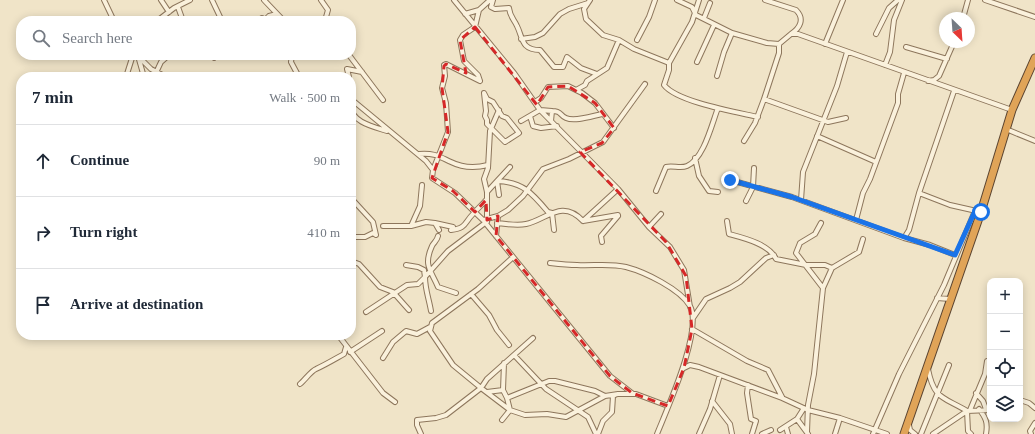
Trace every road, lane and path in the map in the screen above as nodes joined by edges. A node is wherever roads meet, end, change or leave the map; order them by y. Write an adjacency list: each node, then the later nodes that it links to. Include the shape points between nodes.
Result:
1 (104, 0): 27 (street)
2 (161, 0): 22 (street)
3 (190, 0): 20 (street)
4 (212, 0): 30 (street)
5 (264, 0): 24 (street)
6 (321, 0): 32 (street, via 328,10)
7 (454, 0): 25 (street)
8 (491, 0): 21 (street); 40 (street, via 490,7 509,8)
9 (655, 0): 42 (street, via 650,17)
10 (677, 0): 26 (street, via 692,7)
11 (699, 0): 26 (street)
12 (765, 0): 38 (street, via 799,13 799,29)
13 (843, 0): 44 (street)
14 (898, 0): 39 (street, via 889,8)
15 (902, 0): 58 (street, via 894,20 890,52)
16 (968, 0): 23 (street)
17 (985, 0): 33 (street)
18 (590, 2): 40 (street, via 560,14 543,33); 41 (street, via 584,9 586,19 603,35)
19 (710, 3): 34 (street)
20 (178, 7): 22 (street); 29 (street)
21 (479, 10): 25 (street); 36 (street)
22 (169, 12): 28 (street)
23 (965, 12)
24 (277, 14): 31 (street)
25 (465, 14): 36 (street)
26 (696, 15): 34 (street); 56 (street)
27 (112, 16)
28 (164, 16)
29 (181, 16)
30 (220, 16)
31 (269, 16)
32 (326, 16)
33 (1035, 17)
34 (704, 18): 35 (street)
35 (714, 24): 37 (street); 57 (street)
36 (474, 27): 74 (street, via 514,73); 99 (street, via 463,35 459,43 464,61 480,80 444,65 442,88 448,131)
37 (732, 33): 43 (street); 67 (street)
38 (791, 34): 43 (street); 44 (street)
39 (876, 34)
40 (521, 39): 66 (street, via 533,50 540,50 554,67 563,67 568,57 580,68)
41 (619, 40): 56 (street, via 634,49); 66 (street, via 607,68)
42 (637, 40)
43 (779, 44): 73 (street, via 779,53)
44 (825, 44): 47 (street)
45 (906, 48): 49 (street)
46 (952, 48): 49 (street)
47 (847, 52): 58 (street); 86 (street)
48 (1035, 58): 79 (highway)
49 (947, 59): 68 (street, via 938,76)
50 (134, 60): 59 (street)
51 (138, 60): 60 (street)
52 (142, 60): 61 (street)
53 (162, 60): 61 (street)
54 (291, 60): 62 (street)
55 (352, 60): 64 (street)
56 (669, 62): 76 (street, via 664,85 667,88 688,99)
57 (697, 62)
58 (885, 66): 65 (street)
59 (128, 72)
60 (142, 72)
61 (156, 72)
62 (296, 72)
63 (348, 72): 64 (street, via 347,69)
64 (362, 72): 72 (street)
65 (904, 73): 68 (street); 101 (street, via 898,103)
66 (597, 74): 70 (street, via 587,81 586,85)
67 (717, 76)
68 (927, 81): 71 (street)
69 (645, 84): 91 (street)
70 (576, 90): 74 (street, via 568,86 548,87); 81 (street, via 595,103)
71 (954, 90): 79 (street); 117 (street)
72 (384, 100)
73 (764, 100): 84 (street); 86 (street)
74 (535, 102): 78 (street)
75 (356, 103): 93 (street)
76 (718, 108): 84 (street); 100 (street, via 709,137)
77 (499, 110): 90 (street); 90 (street, via 484,93 485,116); 90 (street, via 519,133 505,142)
78 (540, 110): 80 (street); 82 (street); 88 (street)
79 (1012, 110): 92 (highway)
80 (552, 111): 81 (street, via 559,111 566,118 576,119); 88 (street)
81 (602, 114): 91 (street)
82 (530, 116): 87 (street); 89 (street, via 533,126)
83 (356, 117): 93 (street, via 363,123)
84 (758, 117): 95 (street)
85 (846, 118): 86 (street, via 828,122)
86 (823, 120): 94 (street)
87 (521, 121)
88 (551, 121): 89 (street)
89 (557, 126): 97 (street)
90 (490, 128): 103 (street)
91 (614, 128): 97 (street, via 602,142)
92 (1006, 129): 96 (street); 124 (highway)
93 (389, 132): 98 (street)
94 (817, 136): 101 (street); 120 (street, via 803,172)
95 (744, 141)
96 (1035, 141)
97 (580, 152): 112 (street); 113 (street, via 543,169)
98 (419, 154): 99 (street); 107 (street)
99 (438, 155): 103 (street, via 452,163 465,166); 107 (street)
100 (695, 158): 102 (street); 105 (street)
101 (876, 162): 130 (street, via 862,193)
102 (690, 165): 105 (street); 114 (street, via 666,167)
103 (488, 166): 115 (street, via 484,178)
104 (510, 167): 109 (street)
105 (697, 167): 116 (street, via 699,176 709,191)
106 (754, 168): 111 (street)
107 (433, 170): 123 (street, via 432,178 453,191)
108 (730, 180): 111 (street)
109 (497, 181): 113 (street); 115 (street); 118 (street)
110 (422, 185): 136 (street, via 420,206)
111 (753, 187): 120 (street); 121 (street)
112 (618, 189): 128 (street); 137 (street)
113 (529, 190): 125 (street); 127 (street)
114 (656, 191)
115 (487, 192): 119 (street)
116 (718, 192)
117 (919, 193): 124 (street, via 950,206); 143 (street, via 909,230)
118 (499, 195)
119 (487, 200): 123 (street); 131 (street)
120 (801, 200): 130 (street)
121 (746, 201)
122 (356, 203): 142 (street, via 374,222 376,235 373,233 365,237)
123 (474, 212): 131 (street); 133 (street, via 468,224 454,230 451,230 453,226)
124 (978, 212): 147 (street); 161 (highway)
125 (552, 214): 128 (street, via 555,210 566,211 578,214); 134 (street, via 528,224); 139 (street)
126 (661, 214): 137 (street)
127 (498, 216): 131 (street); 134 (street)
128 (583, 220): 145 (street, via 618,216 601,236)
129 (727, 220): 146 (street, via 729,234 748,239 773,252)
130 (856, 220): 143 (street)
131 (486, 222): 141 (street); 154 (street, via 448,250)
132 (820, 223): 152 (street, via 816,234 800,243 796,253)
133 (435, 224): 136 (street, via 426,222); 138 (street)
134 (497, 224): 141 (street)
135 (384, 226): 136 (street)
136 (411, 226)
137 (649, 227): 162 (street, via 666,242 681,264 686,276)
138 (439, 230)
139 (554, 230)
140 (438, 236): 154 (street, via 437,241 432,244 427,262)
141 (496, 236): 190 (street, via 610,376)
142 (356, 237)
143 (904, 238): 147 (street)
144 (863, 239): 153 (street, via 859,252)
145 (602, 242)
146 (774, 255): 152 (street, via 776,259); 166 (street, via 766,258 740,282 706,299)
147 (955, 255): 160 (street)
148 (511, 259): 159 (street)
149 (356, 263): 158 (street, via 380,287)
150 (550, 263): 162 (street, via 625,267 669,287)
151 (406, 265): 155 (street, via 424,270)
152 (806, 265): 153 (street, via 825,264); 156 (street)
153 (832, 268): 156 (street)
154 (430, 273): 155 (street); 157 (street, via 438,287)
155 (425, 277): 158 (street, via 418,284 407,285); 164 (street, via 425,289)
156 (823, 288): 202 (street, via 814,374)
157 (456, 293)
158 (395, 294): 163 (street); 165 (street)
159 (471, 294): 167 (street); 172 (street)
160 (937, 298): 161 (street); 213 (street)
161 (950, 298): 180 (highway)
162 (690, 307): 166 (street)
163 (409, 310)
164 (431, 311)
165 (366, 312)
166 (693, 318): 168 (street)
167 (430, 327): 176 (street, via 417,334 405,332 393,342); 186 (street, via 431,333 450,362)
168 (692, 329): 181 (street); 195 (street, via 747,361 768,370)
169 (382, 331): 174 (street)
170 (533, 338): 175 (street)
171 (341, 340): 173 (street)
172 (509, 345)
173 (346, 347): 174 (street); 183 (street, via 344,354 316,369)
174 (350, 352): 198 (street, via 383,392)
175 (514, 354): 178 (street); 184 (street)
176 (383, 358)
177 (987, 361): 191 (street)
178 (504, 363): 186 (street); 187 (street)
179 (949, 365): 189 (street)
180 (927, 366): 189 (street, via 931,385); 217 (highway)
181 (684, 368): 182 (street, via 690,365); 199 (street)
182 (720, 375): 185 (street); 196 (street)
183 (300, 384)
184 (542, 385): 193 (street, via 552,380); 194 (street); 206 (street)
185 (748, 385): 195 (street); 223 (street, via 751,419 756,421)
186 (481, 388): 188 (street); 218 (street, via 446,415 417,420)
187 (503, 390): 188 (street); 194 (street)
188 (487, 392): 203 (street)
189 (938, 392): 207 (street, via 944,400); 230 (street)
190 (632, 393): 192 (street); 199 (street)
191 (976, 393): 200 (street); 207 (street)
192 (618, 394): 193 (street); 219 (street, via 613,396 612,412 603,421)
193 (606, 396): 206 (street)
194 (507, 398): 203 (street)
195 (782, 398): 202 (street)
196 (712, 401): 221 (street); 222 (street, via 730,424)
197 (1023, 401): 201 (street)
198 (395, 402)
199 (668, 406): 220 (street)
200 (987, 408)
201 (1035, 408)
202 (806, 409): 208 (street); 209 (street); 216 (street)
203 (510, 410): 206 (street, via 525,415 547,414 564,417); 210 (street)
204 (979, 410): 205 (street); 207 (street); 233 (street, via 988,425)
205 (987, 410)
206 (578, 411): 219 (street, via 588,417)
207 (968, 411): 231 (street); 232 (street, via 968,432)
208 (840, 418): 213 (street); 226 (street)
209 (797, 419): 212 (street); 216 (street)
210 (502, 420)
211 (1035, 423): 234 (street)
212 (786, 427): 215 (street); 225 (street)
213 (874, 429): 227 (street); 228 (street)
214 (771, 430): 224 (street)
215 (780, 430)
216 (807, 433)
217 (906, 433): 229 (street)
218 (421, 434)
219 (597, 434)
220 (657, 434)
221 (699, 434)
222 (732, 434)
223 (752, 434)
224 (762, 434)
225 (788, 434)
226 (835, 434)
227 (873, 434)
228 (887, 434)
229 (915, 434)
230 (921, 434)
231 (933, 434)
232 (971, 434)
233 (986, 434)
234 (1031, 434)

